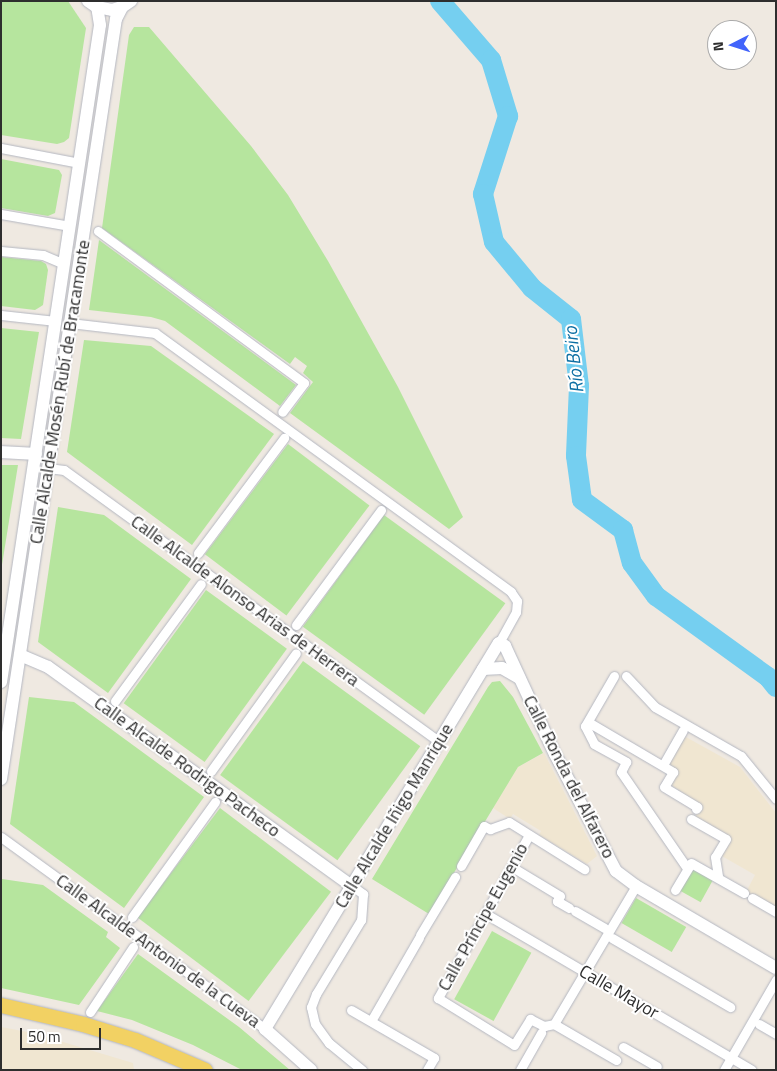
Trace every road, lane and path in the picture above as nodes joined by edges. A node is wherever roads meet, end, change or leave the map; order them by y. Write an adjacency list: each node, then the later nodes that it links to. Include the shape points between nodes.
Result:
1 (92, 4): 2 (main road, via 112,10); 4 (main road, Calle Alcalde Mosén Rubí de Bracamonte, via 100,25)
2 (127, 4): 12 (main road, Calle Alcalde Mosén Rubí de Bracamonte, via 116,19)
3 (1, 148): 4 (street)
4 (80, 163): 6 (main road, Calle Alcalde Mosén Rubí de Bracamonte)
5 (1, 214): 6 (street)
6 (70, 226): 9 (main road, Calle Alcalde Mosén Rubí de Bracamonte)
7 (98, 231): 13 (street, via 304,383)
8 (1, 251): 9 (street, via 43,255)
9 (64, 264): 11 (main road, Calle Alcalde Mosén Rubí de Bracamonte)
10 (1, 314): 11 (street)
11 (56, 321): 16 (main road, Calle Alcalde Mosén Rubí de Bracamonte)
12 (70, 323): 17 (main road, Calle Alcalde Mosén Rubí de Bracamonte); 23 (street, Calle Alcalde Iñigo Manrique, via 155,333 511,592 517,601 516,612)
13 (282, 412)
14 (284, 438): 19 (street)
15 (1, 452): 16 (main road)
16 (36, 454): 22 (main road, Calle Alcalde Mosén Rubí de Bracamonte)
17 (48, 468): 25 (main road, Calle Alcalde Mosén Rubí de Bracamonte); 34 (street, Calle Alcalde Alonso Arias de Herrera, via 64,470)
18 (381, 510): 21 (street)
19 (198, 553)
20 (201, 584): 31 (street)
21 (296, 625)
22 (5, 637): 30 (main road, Calle Alcalde Mosén Rubí de Bracamonte)
23 (499, 642): 26 (main road, Calle Alcalde Iñigo Manrique); 29 (main road, Calle Ronda del Alfarero, via 505,646)
24 (296, 654): 36 (street)
25 (20, 655): 37 (main road, Calle Alcalde Mosén Rubí de Bracamonte); 50 (main road, Calle Alcalde Rodrigo Pacheco, via 48,667)
26 (483, 669): 29 (main road, Calle Ronda del Alfarero, via 502,668); 34 (main road, Calle Alcalde Iñigo Manrique)
27 (614, 676): 32 (street)
28 (626, 676): 38 (street, via 655,707 741,756)
29 (519, 678): 51 (main road, Calle Ronda del Alfarero, via 608,857 616,871)
30 (1, 682)
31 (115, 701)
32 (588, 722): 35 (street); 45 (street, via 585,726 594,744 626,762 621,772)
33 (683, 730): 35 (street)
34 (439, 741): 50 (main road, Calle Alcalde Iñigo Manrique)
35 (663, 765): 40 (street, via 673,772 664,787)
36 (211, 772)
37 (1, 779)
38 (776, 799)
39 (215, 802): 55 (street)
40 (696, 809)
41 (691, 818): 49 (street, via 726,839 715,857)
42 (527, 834): 44 (street, Calle Ronda del Alfarero, via 509,822 490,829 484,826); 46 (street, Calle Ronda del Alfarero); 54 (street, Calle Príncipe Eugenio)
43 (1, 837): 69 (street, Calle Alcalde Antonio de la Cueva)
44 (461, 866)
45 (687, 868): 49 (street, via 691,863); 52 (street)
46 (584, 869)
47 (517, 870): 56 (street, via 560,896 557,901)
48 (455, 876): 66 (street)
49 (718, 877): 53 (street)
50 (352, 886): 69 (main road, Calle Alcalde Iñigo Manrique); 79 (street, via 363,894 361,920 311,1007 315,1024 329,1043)
51 (636, 886): 59 (main road, Calle Ronda del Alfarero); 60 (street)
52 (675, 890)
53 (776, 912)
54 (486, 914): 60 (street, Calle Mayor); 67 (street, Calle Príncipe Eugenio, via 438,998 514,1045 530,1019 544,1026)
55 (132, 917)
56 (604, 928)
57 (612, 938): 63 (street)
58 (133, 947): 65 (street)
59 (776, 968)
60 (584, 973): 67 (street); 73 (street, Calle Mayor)
61 (776, 980): 73 (street)
62 (1, 1005): 77 (main road, via 135,1040)
63 (730, 1007)
64 (351, 1010): 66 (street)
65 (90, 1012)
66 (371, 1021): 80 (street, via 434,1058)
67 (554, 1024): 74 (street)
68 (758, 1024): 71 (street)
69 (265, 1028): 78 (main road, Calle Alcalde Antonio de la Cueva)
70 (541, 1034): 76 (street)
71 (776, 1034)
72 (623, 1047): 75 (street)
73 (731, 1057): 81 (street); 82 (street, Calle Mayor)
74 (616, 1060)
75 (657, 1067)
76 (523, 1069)
77 (205, 1070)
78 (310, 1070)
79 (362, 1070)
80 (427, 1070)
81 (724, 1070)
82 (752, 1070)

